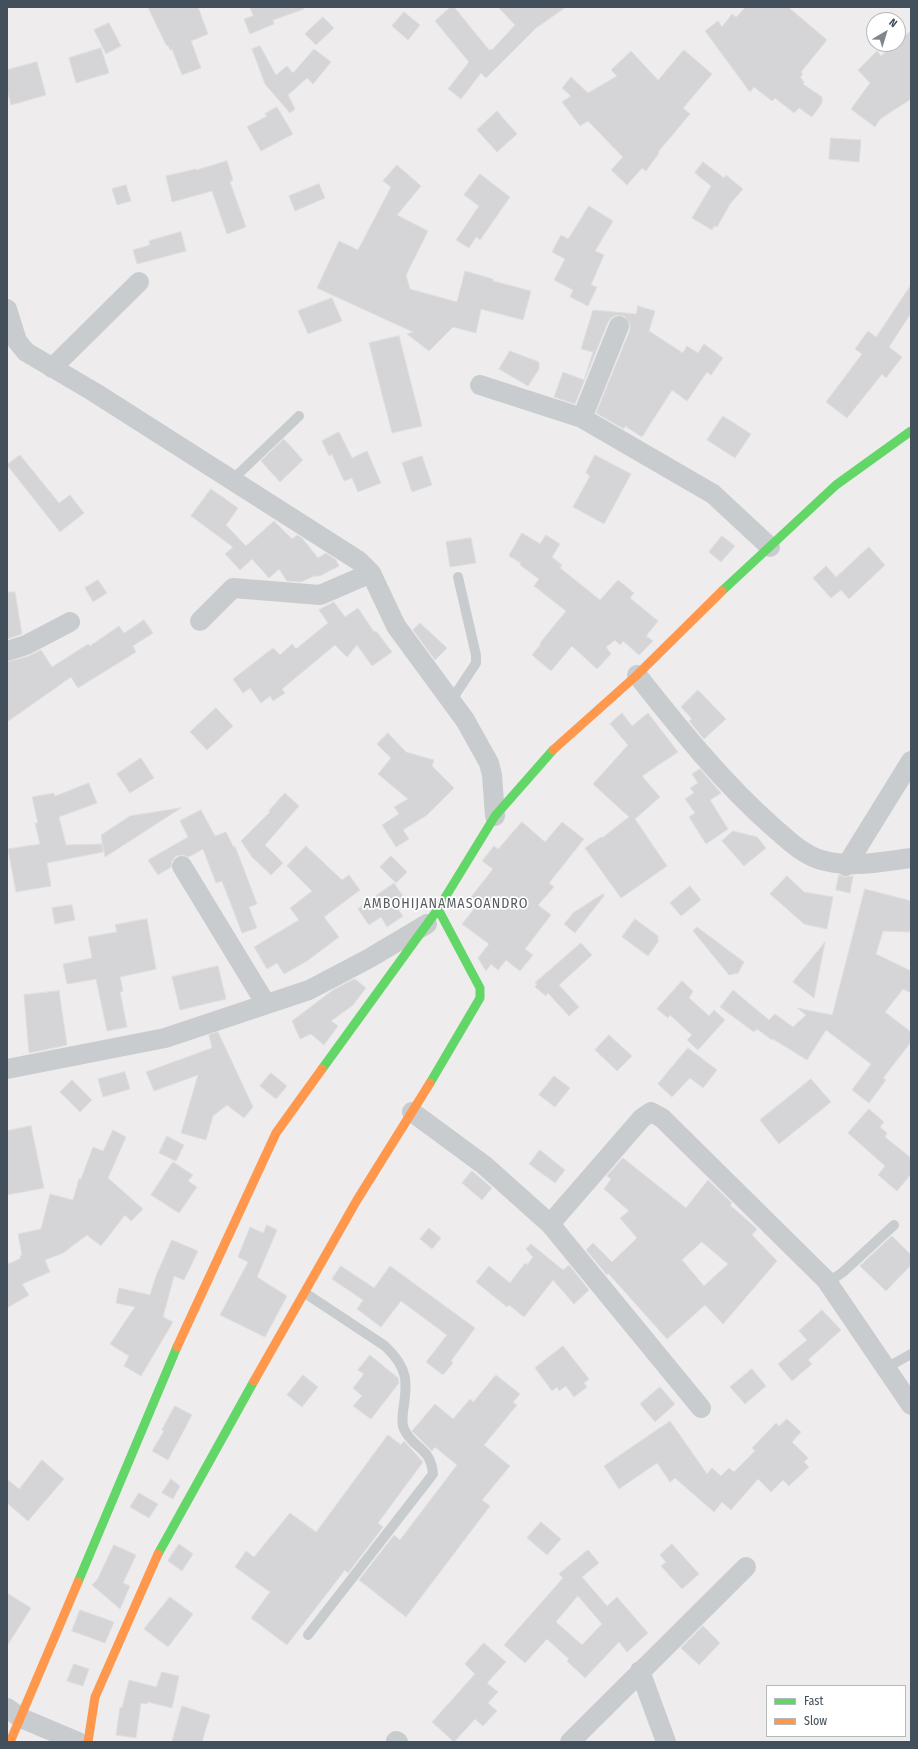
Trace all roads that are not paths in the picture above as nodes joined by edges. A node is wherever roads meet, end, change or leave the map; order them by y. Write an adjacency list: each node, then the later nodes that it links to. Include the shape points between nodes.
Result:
1 (139, 282): 4 (street)
2 (7, 309): 4 (street, via 17,341 26,352)
3 (619, 326): 7 (street)
4 (52, 368): 9 (street)
5 (480, 385): 7 (street)
6 (299, 416): 9 (lane)
7 (582, 418): 10 (street, via 713,494)
8 (911, 431): 10 (street, via 836,485)
9 (232, 480): 11 (street, via 359,561)
10 (770, 547): 16 (street, via 702,610)
11 (371, 573): 13 (street, via 320,595 233,588); 17 (street, via 396,626)
12 (458, 577): 17 (lane, via 476,663)
13 (200, 621)
14 (70, 622): 15 (street, via 26,645)
15 (7, 651)
16 (638, 675): 19 (street, via 559,743); 22 (street, via 694,747 759,814 800,850 816,859)
17 (450, 701): 19 (street, via 465,720 489,763)
18 (911, 761): 22 (street)
19 (495, 816): 23 (street)
20 (911, 858): 22 (street)
21 (182, 866): 24 (street)
22 (846, 866)
23 (432, 916): 24 (street, via 318,986); 26 (street, via 480,988 480,998); 38 (street, via 276,1133 189,1319)
24 (266, 1004): 25 (street, via 165,1038)
25 (7, 1069)
26 (412, 1112): 27 (street, via 484,1165); 30 (street, via 357,1200)
27 (550, 1224): 29 (street, via 642,1118 651,1112 662,1118); 34 (street)
28 (894, 1225): 29 (lane, via 843,1272)
29 (826, 1280): 32 (street)
30 (305, 1293): 36 (lane, via 385,1346 395,1356 406,1376 403,1428 430,1457 433,1474); 41 (street, via 163,1542 95,1697)
31 (911, 1354): 32 (lane)
32 (886, 1368): 33 (street)
33 (911, 1405)
34 (701, 1408)
35 (746, 1567): 37 (street)
36 (308, 1635)
37 (640, 1671): 42 (street); 43 (street)
38 (14, 1713): 39 (street); 40 (street)
39 (10, 1742)
40 (78, 1742)
41 (88, 1742)
42 (570, 1742)
43 (666, 1742)

